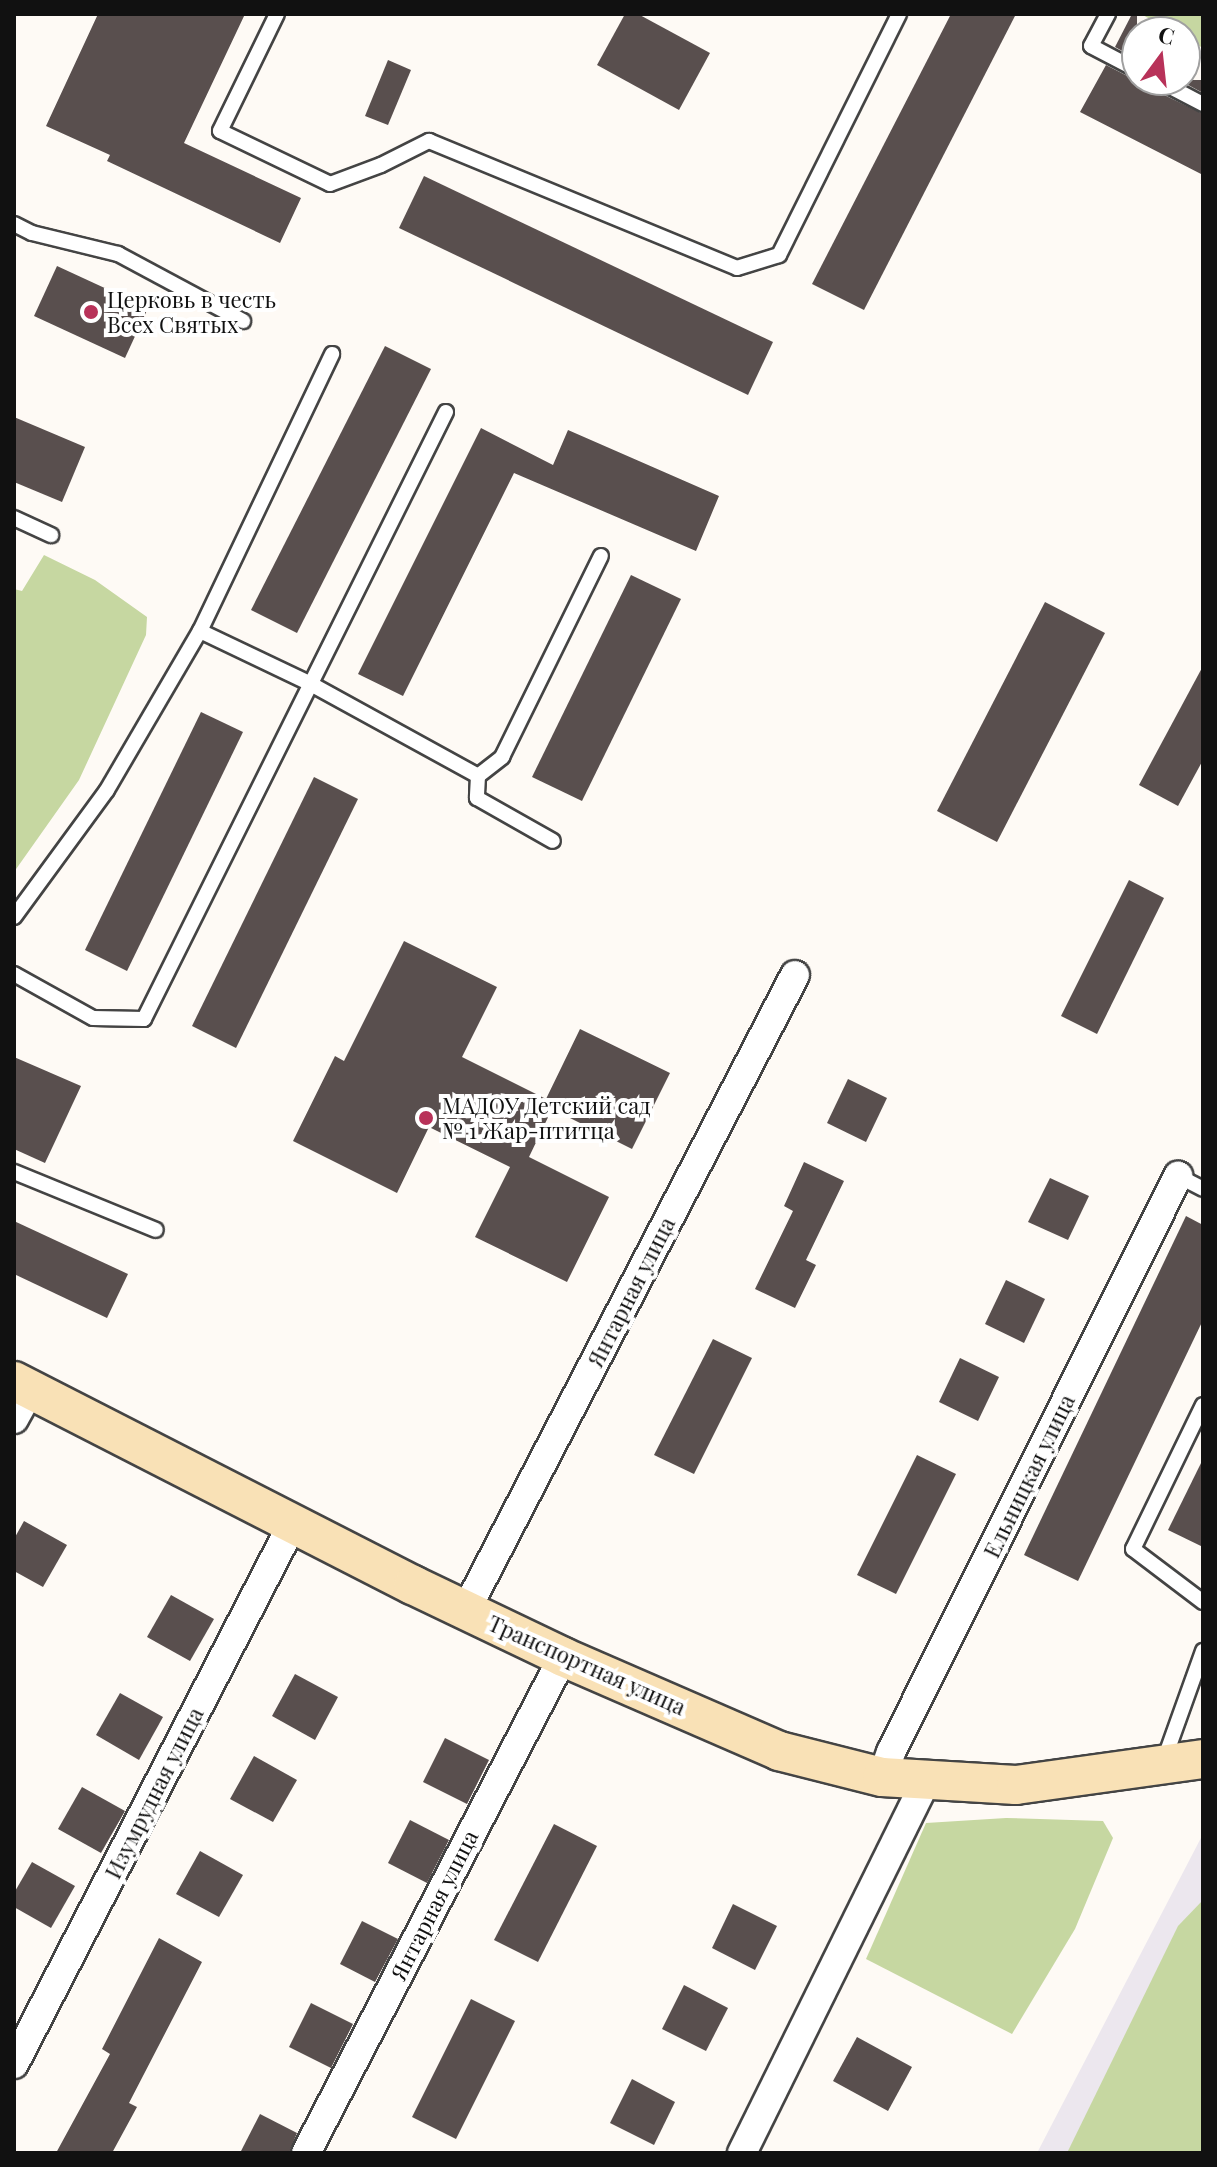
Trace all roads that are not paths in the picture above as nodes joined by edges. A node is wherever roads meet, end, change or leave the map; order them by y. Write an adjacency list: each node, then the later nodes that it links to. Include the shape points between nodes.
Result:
1 (277, 14): 2 (lane, via 220,131 330,184 429,141 737,268 779,255)
2 (899, 14)
3 (1108, 14): 4 (lane, via 1091,46)
4 (1121, 62)
5 (14, 224): 6 (lane, via 118,254)
6 (243, 321)
7 (332, 354): 12 (lane)
8 (446, 412): 13 (lane)
9 (14, 518): 10 (lane)
10 (51, 535)
11 (601, 556): 14 (lane, via 502,757)
12 (200, 631): 13 (lane); 16 (lane, via 107,790)
13 (309, 683): 14 (lane); 17 (lane, via 144,1019 93,1018)
14 (478, 776): 15 (lane, via 477,798)
15 (553, 841)
16 (14, 917)
17 (14, 974)
18 (795, 975): 27 (street, Янтарная улица)
19 (14, 1172): 22 (lane)
20 (1178, 1176): 21 (lane); 32 (street, Ельницкая улица)
21 (1203, 1189)
22 (156, 1230)
23 (19, 1397): 25 (street, Транспортная улица)
24 (1203, 1405): 26 (lane, via 1133,1549)
25 (294, 1521): 27 (street, Транспортная улица); 34 (street, Изумрудная улица)
26 (1203, 1602)
27 (466, 1610): 29 (street, Транспортная улица)
28 (1203, 1651): 31 (lane)
29 (563, 1657): 32 (street, Транспортная улица, via 779,1751); 35 (street, Янтарная улица)
30 (1203, 1759): 31 (street, Транспортная улица)
31 (1163, 1764): 33 (street, Транспортная улица, via 1016,1785)
32 (882, 1777): 33 (street, Транспортная улица)
33 (926, 1780): 36 (street)
34 (14, 2064)
35 (306, 2153)
36 (742, 2153)

